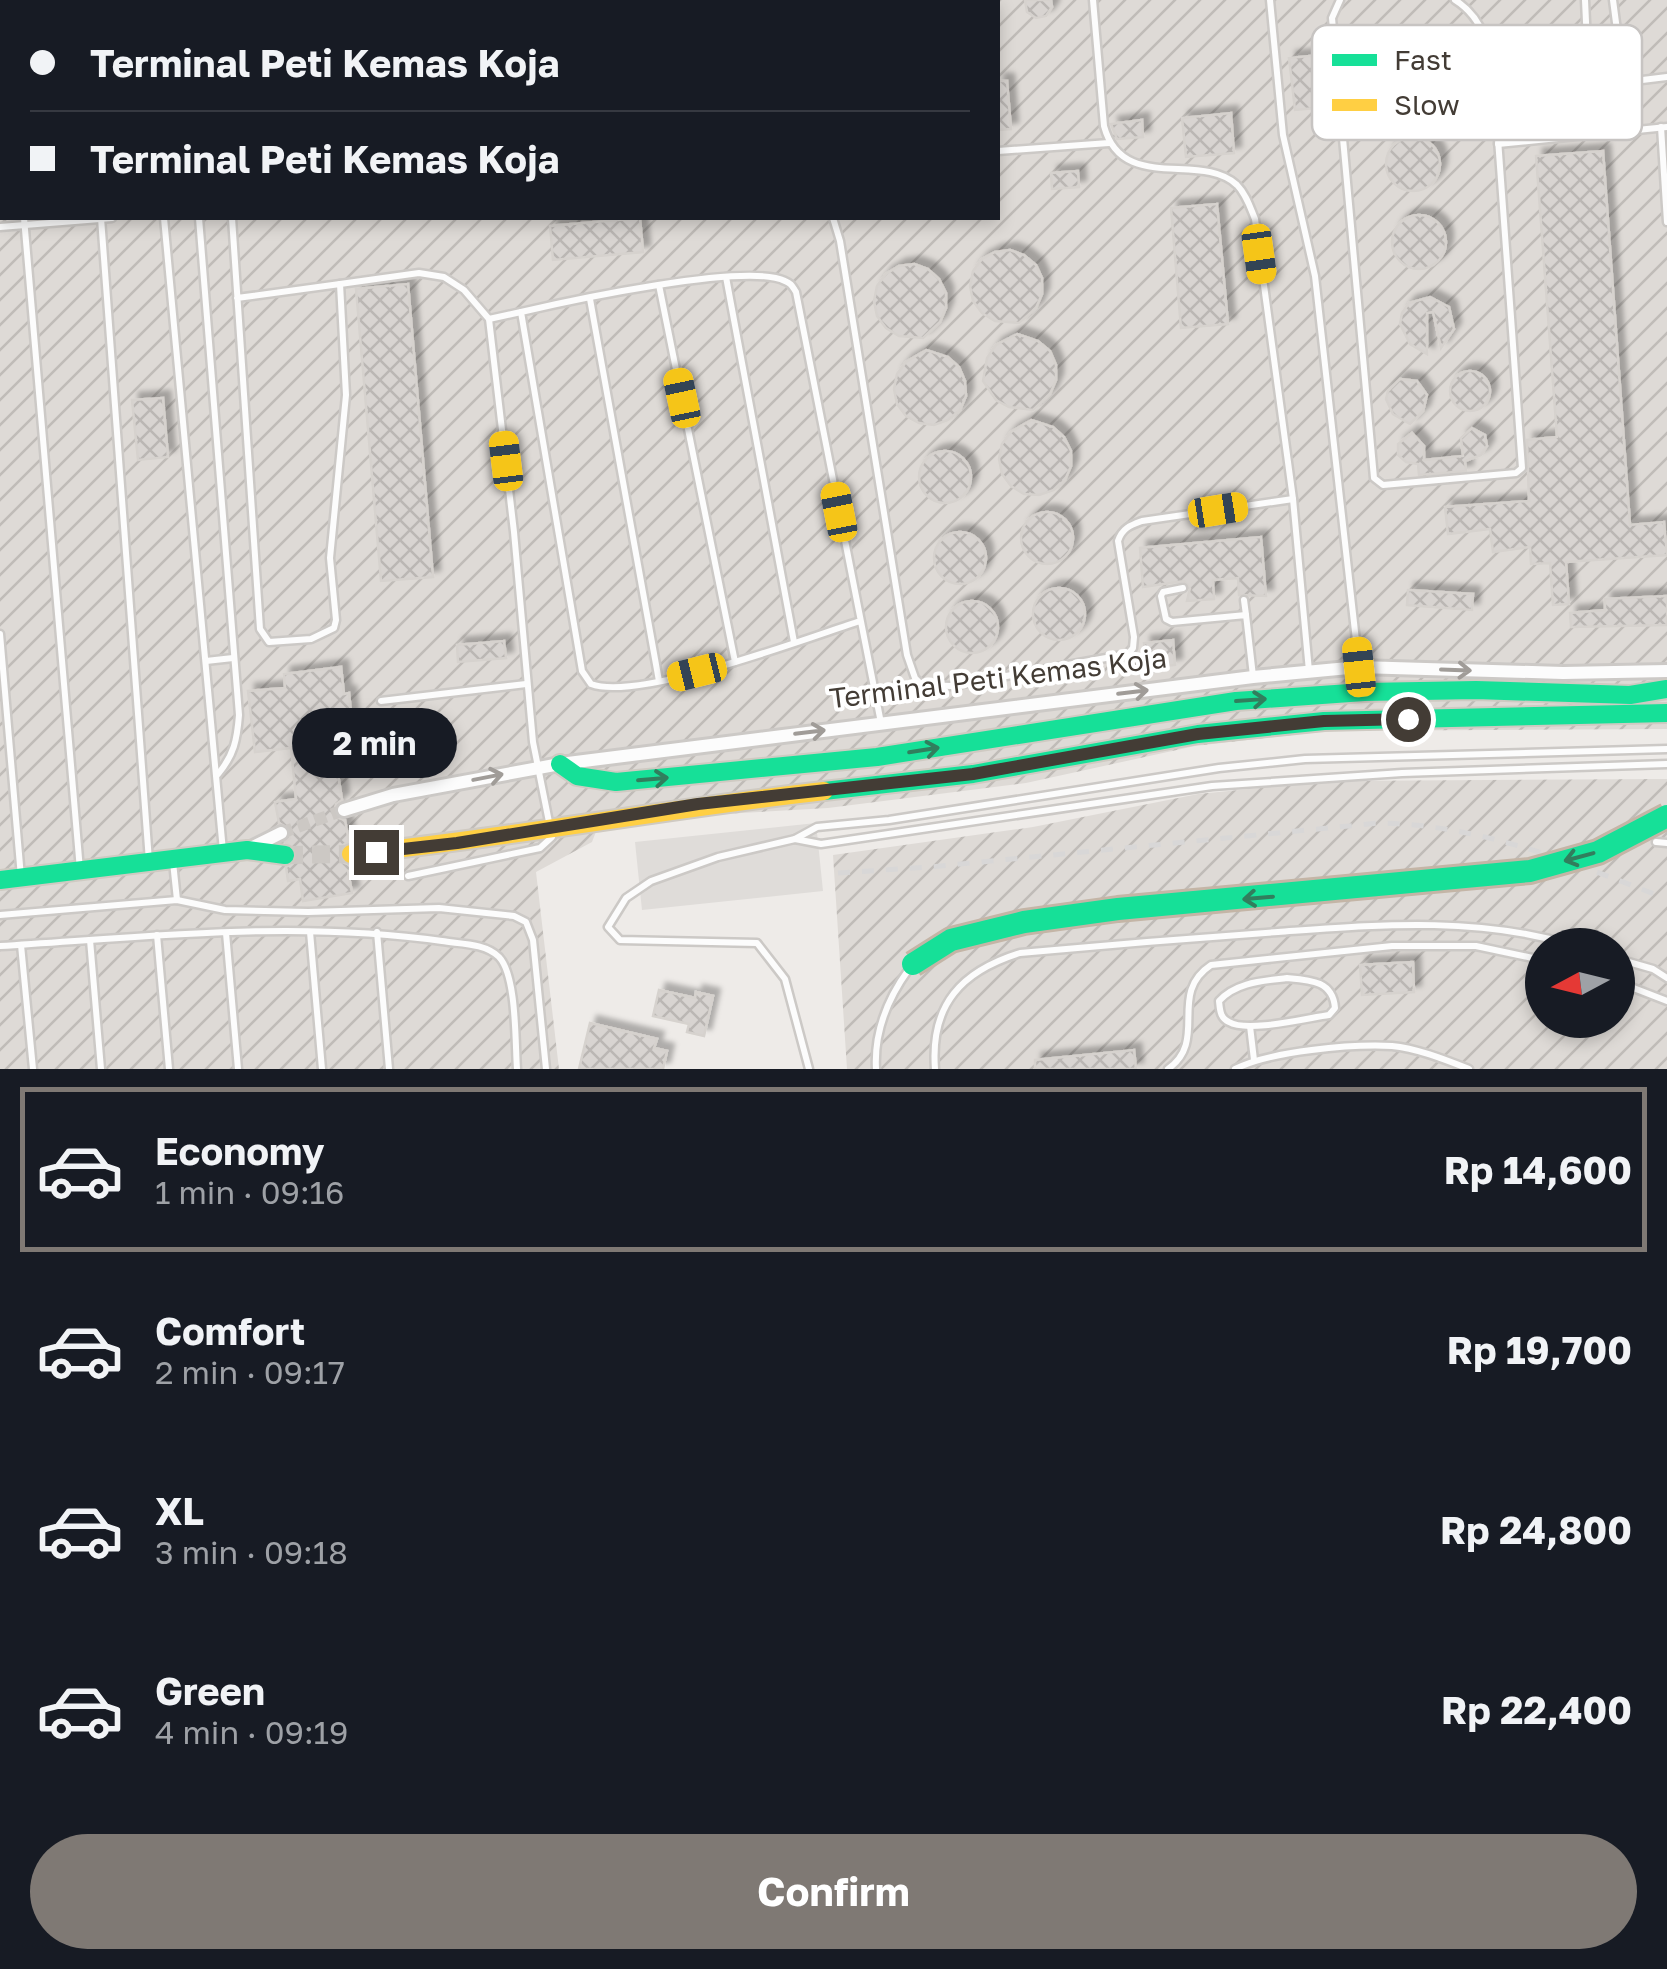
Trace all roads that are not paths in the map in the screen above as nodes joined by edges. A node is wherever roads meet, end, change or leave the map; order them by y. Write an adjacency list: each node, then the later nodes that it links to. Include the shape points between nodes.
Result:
1 (1093, 0): 17 (lane)
2 (1270, 0): 46 (lane, via 1283,135 1315,276)
3 (1340, 0): 7 (lane)
4 (1454, 0): 8 (lane)
5 (1585, 0): 9 (lane)
6 (1613, 0): 10 (lane)
7 (1333, 25)
8 (1481, 25)
9 (1586, 25)
10 (1616, 25)
11 (1667, 78): 12 (lane)
12 (1642, 81)
13 (1664, 127): 27 (lane)
14 (1343, 140): 18 (lane, via 1374,478 1380,484 1522,468)
15 (1498, 140): 18 (lane)
16 (1537, 140): 18 (lane)
17 (1109, 142): 19 (lane); 36 (lane, via 1136,164 1220,176 1249,202)
18 (1498, 144)
19 (1000, 151)
20 (50, 220): 26 (lane)
21 (101, 220): 74 (lane)
22 (164, 220): 44 (lane)
23 (199, 220): 43 (lane)
24 (232, 220): 32 (lane)
25 (834, 220): 36 (lane, via 907,655 922,684 950,686 1128,654 1134,637 1121,534 1142,521)
26 (24, 221): 28 (lane); 75 (lane)
27 (1667, 222)
28 (0, 228)
29 (726, 277): 31 (lane); 40 (lane, via 782,279 796,292); 42 (lane)
30 (340, 284): 32 (lane); 32 (lane, via 346,395 330,558 336,620 334,628 311,639 269,642 260,629); 35 (lane, via 419,273 444,277)
31 (659, 284): 33 (lane); 45 (lane)
32 (237, 298)
33 (590, 298): 34 (lane); 50 (lane)
34 (521, 312): 35 (lane); 50 (lane, via 582,671 597,686)
35 (489, 319): 51 (lane)
36 (1292, 498): 47 (lane)
37 (1183, 588): 39 (lane, via 1161,596 1172,622)
38 (1244, 600): 39 (lane)
39 (1246, 616): 49 (lane)
40 (860, 621): 42 (lane); 55 (lane)
41 (0, 634): 77 (lane)
42 (794, 642): 45 (lane)
43 (233, 658): 44 (lane); 61 (lane, via 237,741)
44 (206, 662): 61 (lane)
45 (736, 662): 50 (lane)
46 (1359, 667): 47 (street, Terminal Peti Kemas Koja); 48 (street, Terminal Peti Kemas Koja, one-way to 48)
47 (1309, 672): 49 (street, Terminal Peti Kemas Koja)
48 (1667, 672)
49 (1253, 677): 55 (street, Terminal Peti Kemas Koja, one-way to 49)
50 (659, 682)
51 (526, 684): 53 (lane); 59 (lane)
52 (1667, 688): 59 (main road, one-way to 52, via 616,782 877,757 1236,701 1364,692 1630,694)
53 (380, 701)
54 (1667, 713): 66 (main road, via 1324,721)
55 (881, 723): 59 (street, Terminal Peti Kemas Koja, one-way to 55)
56 (1667, 750): 57 (lane)
57 (1402, 756): 60 (lane); 62 (lane, via 1306,758)
58 (1667, 764): 60 (lane)
59 (549, 766): 64 (street, Terminal Peti Kemas Koja, one-way to 59); 66 (lane)
60 (1402, 773): 63 (lane, via 1212,786)
61 (217, 776): 71 (lane)
62 (1064, 793): 63 (lane); 67 (lane, via 817,827)
63 (1066, 808): 67 (lane, via 821,844)
64 (344, 810)
65 (1667, 816): 90 (main road, one-way to 90, bridge, via 1598,852 1530,871 1024,922 951,940)
66 (550, 828): 72 (main road); 76 (lane, via 550,842 540,848)
67 (795, 840): 104 (lane, via 651,881 626,898 608,927 620,940 757,943 785,980)
68 (1656, 842): 69 (lane)
69 (1667, 843)
70 (283, 844): 71 (main road)
71 (224, 852): 73 (main road)
72 (351, 854)
73 (173, 859): 74 (main road); 78 (lane)
74 (149, 862): 75 (main road)
75 (80, 872): 77 (main road)
76 (408, 876)
77 (10, 879)
78 (177, 900): 79 (lane); 103 (lane, via 225,910 439,908 526,922)
79 (0, 915)
80 (310, 932): 81 (lane); 83 (lane); 100 (lane)
81 (377, 932): 101 (lane); 102 (lane, via 481,946 500,958 510,977)
82 (1525, 933): 106 (lane, via 1406,922 1020,953 988,963 949,1000 938,1025)
83 (226, 934): 84 (lane); 99 (lane)
84 (158, 935): 85 (lane); 98 (lane)
85 (90, 940): 86 (lane); 97 (lane)
86 (21, 945): 87 (lane); 96 (lane)
87 (0, 946)
88 (1525, 956): 107 (lane, via 1476,946 1392,946 1211,965 1192,983 1188,1044)
89 (1635, 963): 91 (lane)
90 (913, 964): 105 (lane, via 885,1011)
91 (1667, 975)
92 (1635, 989): 93 (lane)
93 (1667, 1002)
94 (1250, 1026): 94 (lane, via 1329,1015 1334,992 1287,978 1228,991 1219,1001 1220,1014); 95 (lane)
95 (1254, 1060): 108 (lane); 109 (lane, via 1394,1046)
96 (32, 1069)
97 (102, 1069)
98 (169, 1069)
99 (238, 1069)
100 (322, 1069)
101 (389, 1069)
102 (517, 1069)
103 (546, 1069)
104 (810, 1069)
105 (876, 1069)
106 (936, 1069)
107 (1168, 1069)
108 (1235, 1069)
109 (1468, 1069)

